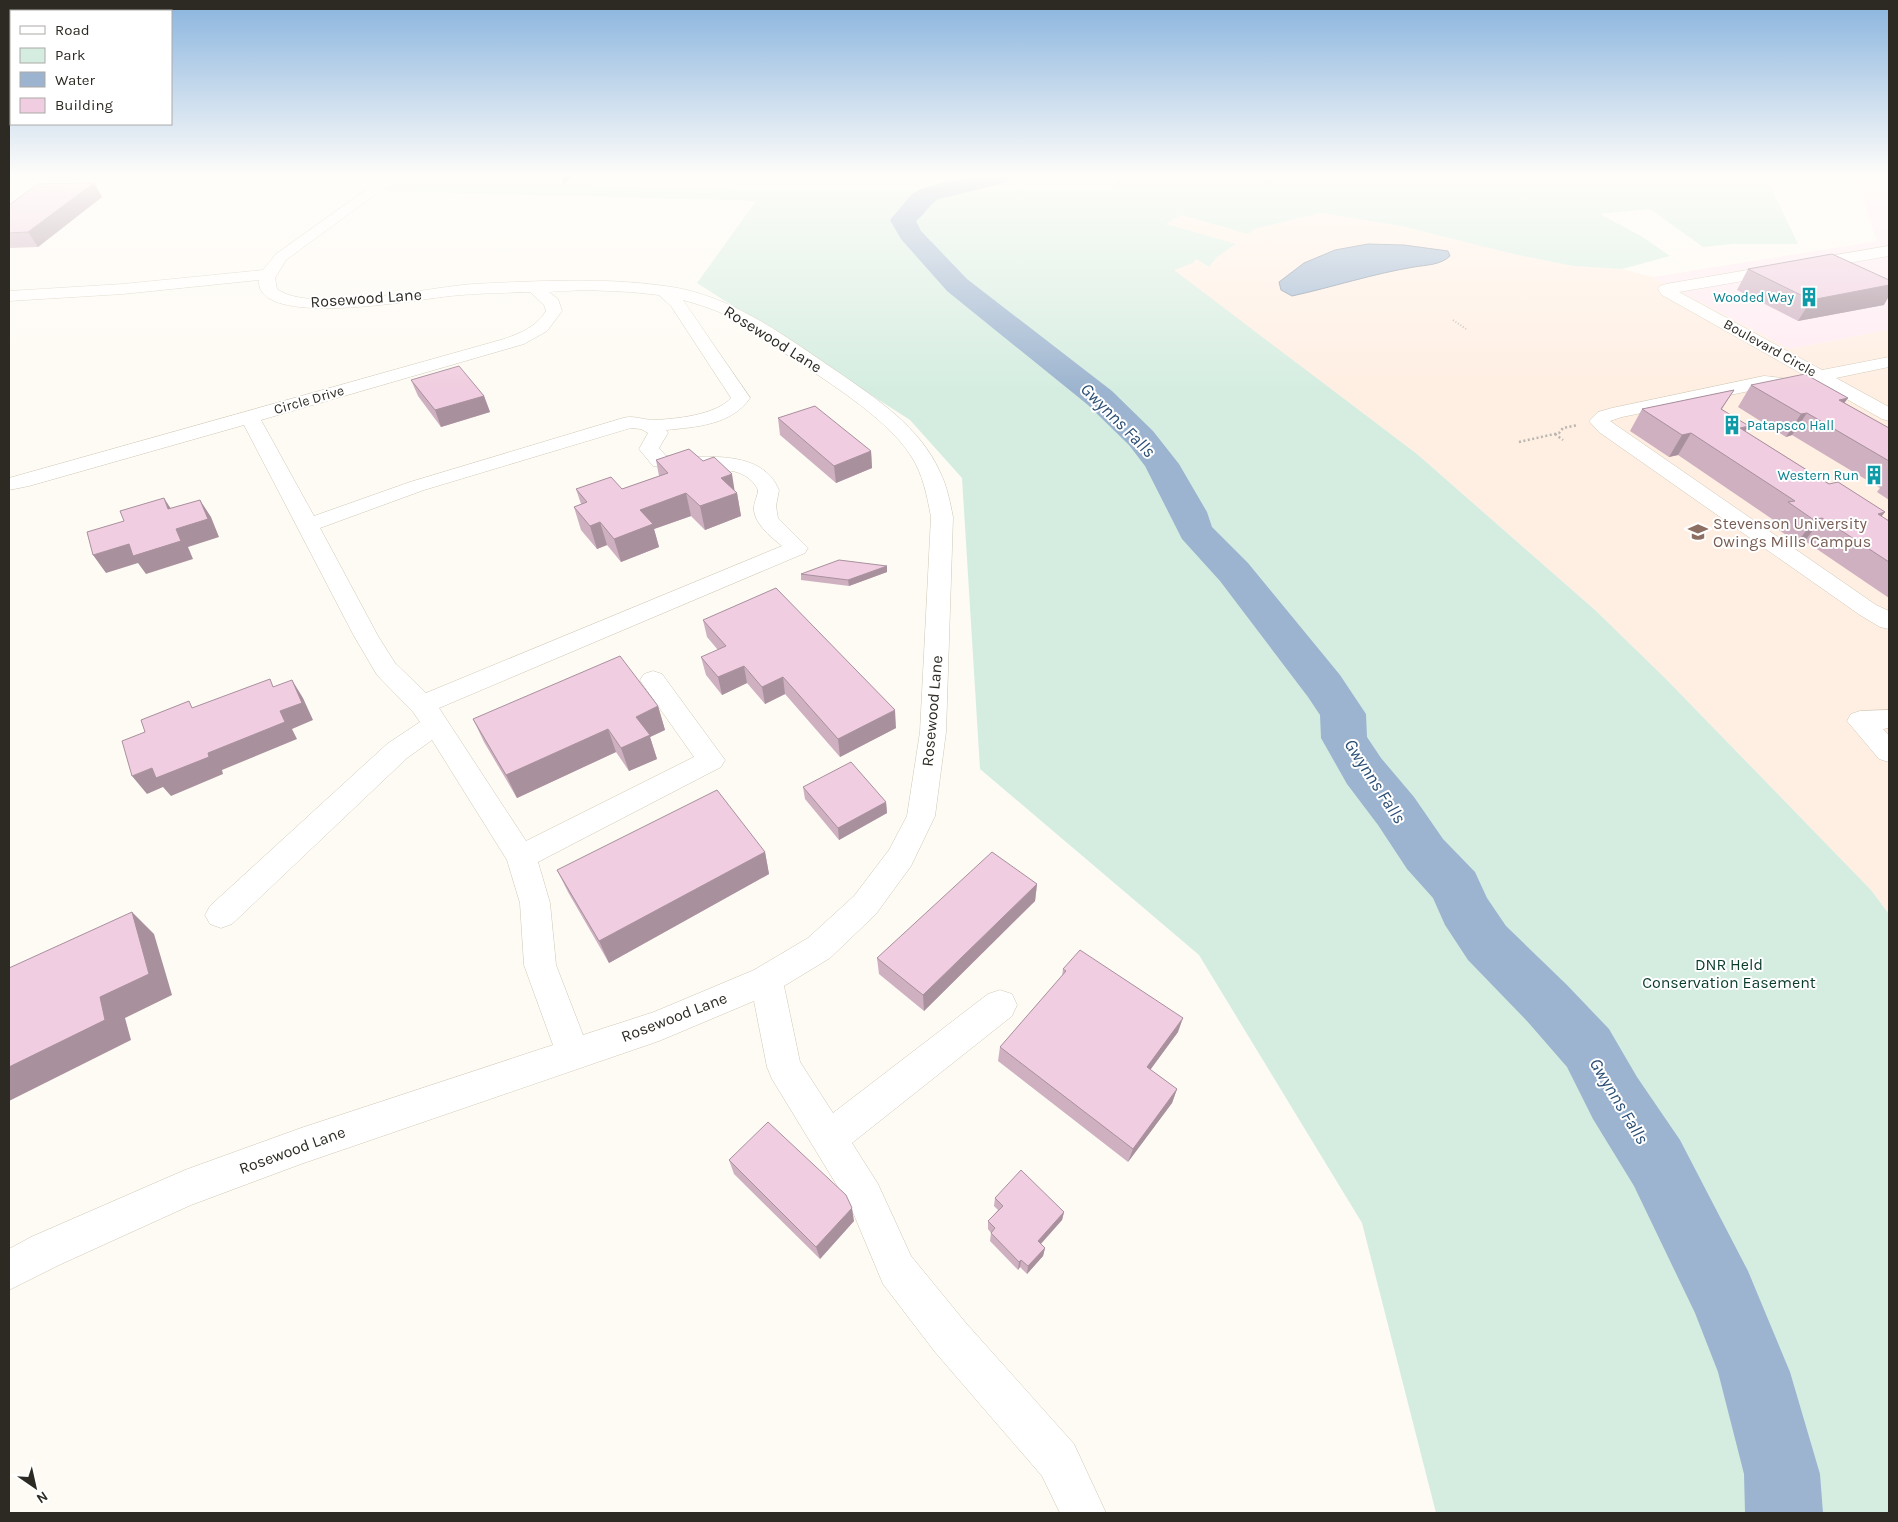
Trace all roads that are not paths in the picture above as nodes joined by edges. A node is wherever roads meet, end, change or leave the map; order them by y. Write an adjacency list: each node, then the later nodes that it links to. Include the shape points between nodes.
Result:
1 (293, 248): 3 (street, via 270,268)
2 (1889, 251): 8 (street, Boulevard Circle, via 1666,289)
3 (268, 274): 4 (street, Rosewood Lane, via 265,282 273,295 312,303); 6 (street, via 123,289)
4 (534, 287): 5 (street, Rosewood Lane, via 595,285); 11 (street, Circle Drive, via 552,303 554,311 548,324 533,334)
5 (663, 290): 12 (street, via 683,311 742,398 737,406 719,415); 22 (street, Rosewood Lane, via 690,296 743,317 829,374 894,423 926,462 938,492 942,517 934,732 921,816 900,858 865,905 819,948)
6 (9, 296)
7 (1889, 362): 8 (street)
8 (1820, 376): 10 (street, Boulevard Circle)
9 (1819, 400): 15 (street, via 1791,386 1764,382 1619,412 1598,421 1868,610)
10 (1889, 415)
11 (250, 417): 13 (street, Circle Drive); 14 (street)
12 (650, 426): 14 (street, via 630,422 417,486); 17 (street, via 658,433 649,449 660,462 738,464 755,473 768,487 767,518 797,548 456,693)
13 (13, 484)
14 (308, 525): 17 (street, via 386,669)
15 (1889, 621)
16 (653, 680): 20 (street, via 711,760)
17 (429, 715): 20 (street); 21 (street, via 397,751)
18 (1889, 720): 19 (street, via 1860,721)
19 (1889, 752)
20 (521, 857): 24 (street, via 535,903 540,964)
21 (221, 915)
22 (766, 980): 24 (street, Rosewood Lane, via 660,1026); 25 (street, via 784,1066)
23 (1000, 1005): 25 (street)
24 (573, 1054): 26 (street, Rosewood Lane, via 185,1189)
25 (829, 1138): 27 (street, via 864,1197 897,1270 950,1337 1058,1460)
26 (9, 1270)
27 (1083, 1513)

